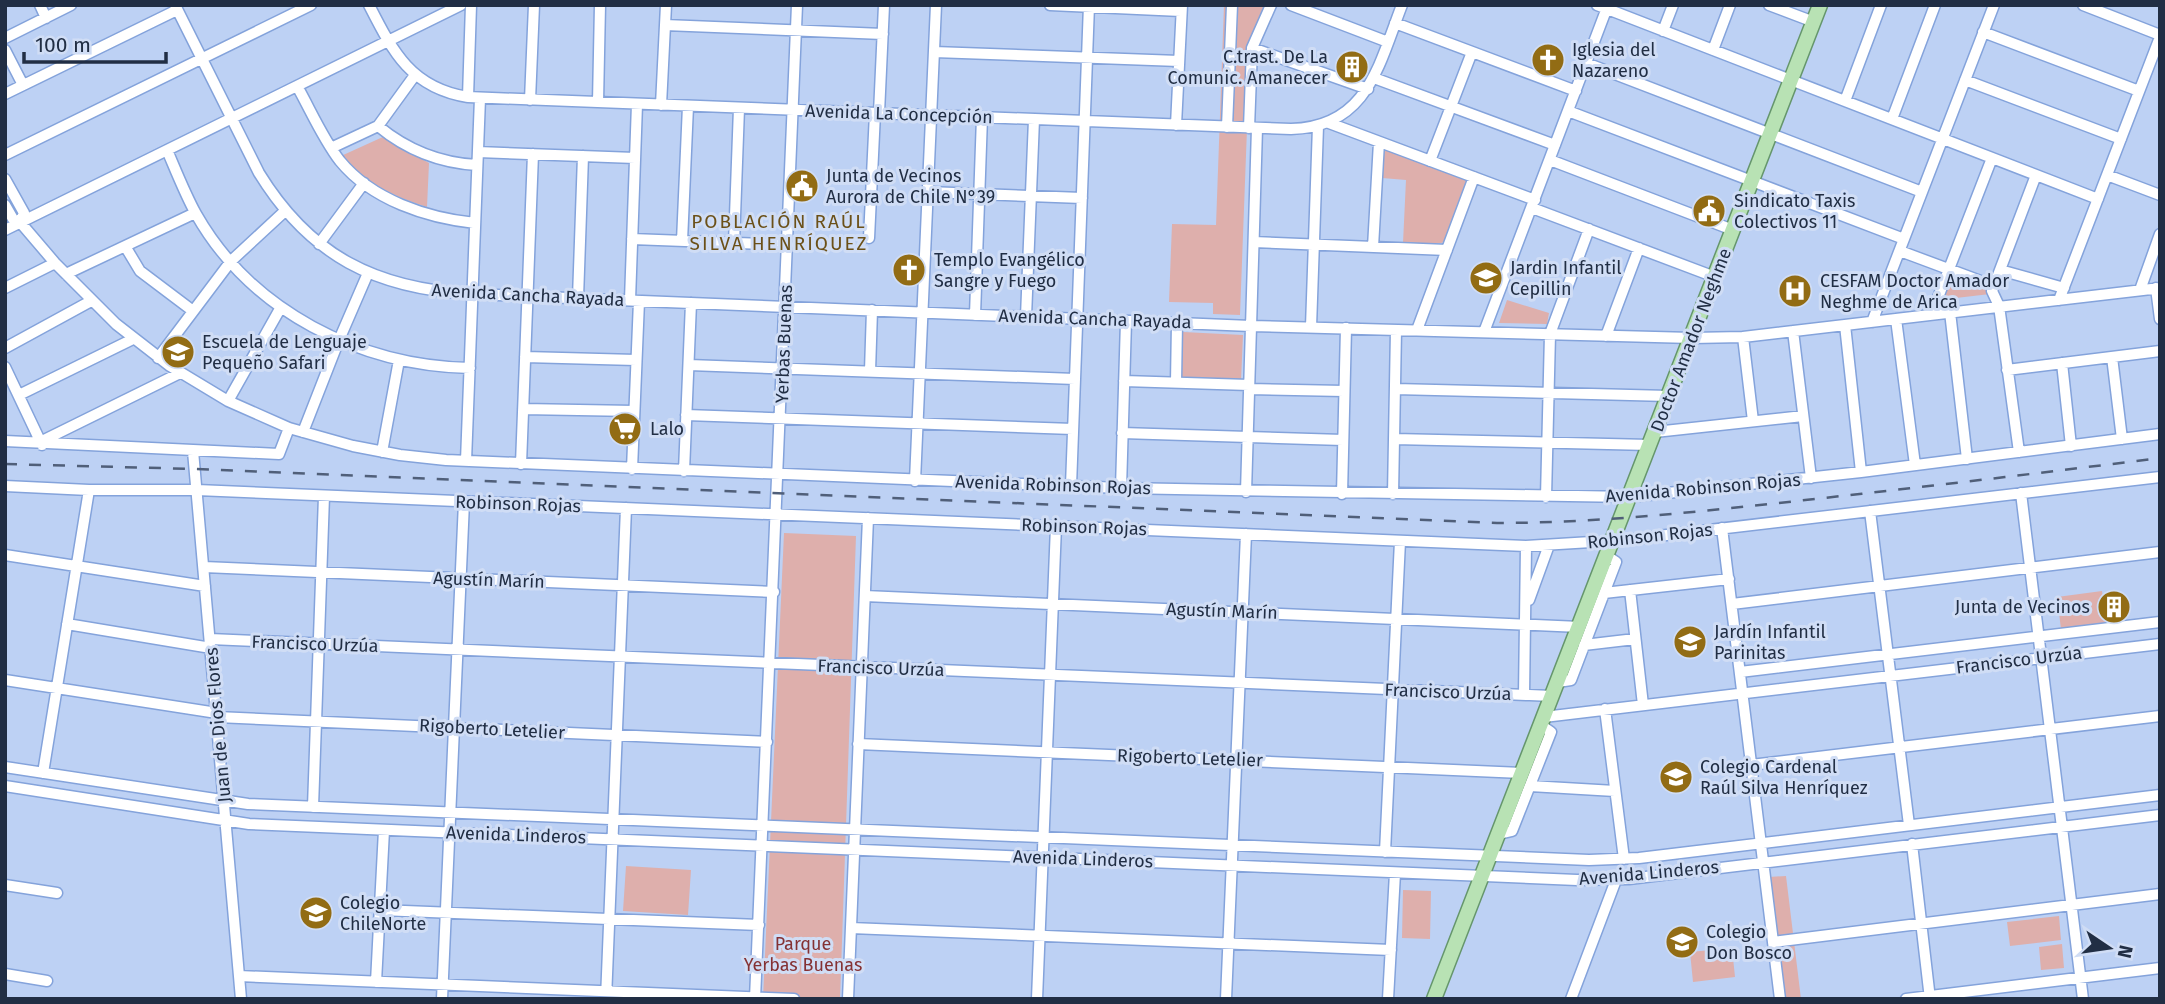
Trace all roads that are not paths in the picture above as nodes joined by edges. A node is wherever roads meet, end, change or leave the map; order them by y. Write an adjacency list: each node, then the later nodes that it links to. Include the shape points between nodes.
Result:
1 (40, 5): 30 (street)
2 (71, 5): 30 (street)
3 (311, 5): 48 (street)
4 (369, 5): 40 (street, Avenida La Concepción)
5 (461, 5): 40 (street)
6 (471, 5): 60 (street)
7 (534, 5): 62 (street)
8 (600, 5): 64 (street)
9 (666, 5): 33 (street)
10 (797, 5): 34 (street, Yerbas Buenas)
11 (884, 5): 37 (street)
12 (936, 5): 45 (street)
13 (1051, 5): 26 (street)
14 (1232, 5): 82 (street)
15 (1270, 5): 42 (street)
16 (1291, 5): 41 (street)
17 (1402, 5): 32 (street)
18 (1673, 5): 35 (street)
19 (1730, 5): 44 (street)
20 (1769, 5): 31 (street)
21 (1820, 5): 31 (main road, Doctor Amador Neghme)
22 (1881, 5): 63 (street)
23 (1935, 5): 77 (street)
24 (1994, 5): 36 (street)
25 (2083, 5): 38 (street)
26 (1089, 6): 29 (street); 47 (street)
27 (1604, 7): 35 (street); 50 (street)
28 (176, 8): 48 (street, Avenida Cancha Rayada); 55 (street)
29 (1181, 8): 49 (street)
30 (46, 18): 39 (street)
31 (1814, 22): 52 (main road, Doctor Amador Neghme)
32 (1395, 23): 41 (street); 46 (street)
33 (665, 25): 34 (street); 66 (street)
34 (796, 30): 37 (street); 70 (street, Yerbas Buenas)
35 (1663, 31): 44 (street)
36 (1983, 32): 53 (street); 58 (street)
37 (883, 34): 72 (street)
38 (2160, 36): 58 (street)
39 (5, 38)
40 (387, 42): 51 (street, Avenida La Concepción); 56 (street)
41 (1388, 42): 54 (street)
42 (1252, 48): 54 (street); 83 (street)
43 (5, 50): 55 (street)
44 (1713, 50): 52 (street)
45 (934, 52): 47 (street); 73 (street)
46 (1472, 52): 57 (street); 68 (street)
47 (1087, 58): 49 (street); 78 (street)
48 (201, 59): 75 (street, Avenida Cancha Rayada); 93 (street)
49 (1179, 61): 79 (street)
50 (1586, 63): 57 (street); 84 (street)
51 (415, 75): 60 (street, Avenida La Concepción, via 444,91); 81 (street)
52 (1791, 80): 63 (street); 84 (main road, Doctor Amador Neghme)
53 (1965, 80): 85 (street); 86 (street)
54 (1371, 84): 68 (street); 80 (street, via 1347,112)
55 (23, 85): 59 (street)
56 (297, 86): 75 (street); 89 (street)
57 (1576, 91): 71 (street)
58 (2139, 91): 86 (street)
59 (5, 94)
60 (468, 97): 61 (street, Avenida La Concepción)
61 (480, 98): 62 (street, Avenida La Concepción); 91 (street)
62 (530, 100): 64 (street, Avenida La Concepción)
63 (1844, 101): 77 (street)
64 (597, 102): 65 (street, Avenida La Concepción)
65 (637, 104): 66 (street, Avenida La Concepción); 95 (street)
66 (661, 105): 67 (street, Avenida La Concepción)
67 (688, 106): 69 (street, Avenida La Concepción); 126 (street)
68 (1451, 107): 88 (street); 98 (street)
69 (738, 108): 70 (street, Avenida La Concepción); 128 (street)
70 (793, 110): 72 (street, Avenida La Concepción); 132 (street, Yerbas Buenas)
71 (1568, 111): 88 (street); 104 (street)
72 (877, 113): 73 (street, Avenida La Concepción); 123 (street)
73 (931, 115): 74 (street, Avenida La Concepción); 106 (street)
74 (982, 117): 76 (street, Avenida La Concepción); 108 (street)
75 (231, 119): 90 (street); 115 (street, Avenida Cancha Rayada)
76 (1034, 119): 78 (street, Avenida La Concepción); 110 (street)
77 (1892, 119): 85 (street)
78 (1085, 121): 79 (street, Avenida La Concepción); 111 (street)
79 (1176, 125): 82 (street, Avenida La Concepción)
80 (1324, 125): 83 (street, Avenida La Concepción); 87 (street); 130 (street)
81 (378, 126): 89 (street); 99 (street, via 420,153)
82 (1227, 127): 83 (street, Avenida La Concepción)
83 (1253, 128): 127 (street)
84 (1770, 134): 104 (main road, Doctor Amador Neghme); 107 (street)
85 (1942, 139): 96 (street); 107 (street)
86 (2121, 139): 101 (street)
87 (1379, 142): 98 (street); 133 (street)
88 (1555, 145): 97 (street)
89 (331, 148): 105 (street)
90 (167, 150): 116 (street); 117 (street)
91 (478, 152): 92 (street); 99 (street)
92 (533, 154): 94 (street); 150 (street)
93 (5, 155)
94 (583, 156): 95 (street); 151 (street)
95 (635, 158): 124 (street)
96 (1992, 158): 100 (street); 139 (street)
97 (1550, 160): 113 (street); 121 (street)
98 (1430, 161): 102 (street)
99 (477, 165): 118 (street)
100 (2036, 175): 112 (street); 140 (street)
101 (2107, 175): 109 (street); 112 (street)
102 (1474, 177): 113 (street); 135 (street)
103 (5, 179): 117 (street, Avenida Robinson Rojas, via 24,213)
104 (1752, 181): 121 (main road, Doctor Amador Neghme); 125 (street)
105 (365, 183): 118 (street, via 412,209); 129 (street)
106 (928, 192): 108 (street); 161 (street)
107 (1922, 192): 125 (street)
108 (979, 194): 110 (street); 163 (street)
109 (2160, 195)
110 (1031, 196): 111 (street); 165 (street)
111 (1082, 198): 166 (street)
112 (2098, 199): 146 (street)
113 (1533, 204): 119 (street); 179 (street)
114 (5, 205): 117 (street, Avenida Robinson Rojas)
115 (285, 211): 129 (street, Avenida Cancha Rayada); 137 (street)
116 (195, 213): 131 (street); 137 (street)
117 (20, 222): 120 (street); 138 (street, Avenida Robinson Rojas)
118 (475, 223): 149 (street)
119 (1589, 229): 134 (street); 180 (street)
120 (5, 230)
121 (1733, 230): 143 (main road, Doctor Amador Neghme)
122 (2160, 234): 148 (street)
123 (869, 238)
124 (632, 239): 126 (street); 152 (street)
125 (1904, 239): 136 (street)
126 (682, 241): 128 (street)
127 (1254, 242): 130 (street); 173 (street)
128 (734, 243): 132 (street)
129 (318, 244): 141 (street, Avenida Cancha Rayada)
130 (1314, 244): 133 (street); 174 (street)
131 (125, 246): 142 (street); 160 (street, via 140,271)
132 (788, 246): 158 (street, Yerbas Buenas)
133 (1373, 247): 135 (street)
134 (1639, 248): 143 (street); 181 (street)
135 (1447, 250): 177 (street)
136 (1900, 251): 139 (street); 170 (street)
137 (231, 261): 157 (street); 160 (street)
138 (55, 262): 142 (street, Avenida Robinson Rojas); 145 (street)
139 (1949, 269): 144 (street); 164 (street)
140 (2000, 270): 144 (street); 146 (street)
141 (368, 273): 149 (street, Avenida Cancha Rayada, via 414,288); 185 (street)
142 (66, 274): 154 (street, Avenida Robinson Rojas)
143 (1715, 277): 183 (main road, Doctor Amador Neghme)
144 (1994, 286): 156 (street)
145 (5, 288)
146 (2064, 288): 153 (street)
147 (2158, 288): 148 (street, Avenida Cancha Rayada); 168 (street)
148 (2140, 290): 153 (street, Avenida Cancha Rayada)
149 (472, 294): 150 (street, Avenida Cancha Rayada); 196 (street)
150 (527, 296): 151 (street, Avenida Cancha Rayada); 188 (street)
151 (578, 298): 152 (street, Avenida Cancha Rayada)
152 (634, 300): 155 (street, Avenida Cancha Rayada); 192 (street)
153 (2059, 300): 156 (street, Avenida Cancha Rayada)
154 (91, 301): 184 (street, Avenida Robinson Rojas); 186 (street)
155 (691, 303): 158 (street, Avenida Cancha Rayada); 194 (street)
156 (1999, 306): 162 (street, Avenida Cancha Rayada); 198 (street)
157 (281, 307): 185 (street); 211 (street)
158 (785, 307): 159 (street, Avenida Cancha Rayada); 197 (street, Yerbas Buenas)
159 (872, 310): 161 (street, Avenida Cancha Rayada); 199 (street)
160 (194, 311): 190 (street)
161 (923, 312): 163 (street, Avenida Cancha Rayada); 201 (street)
162 (1950, 313): 164 (street, Avenida Cancha Rayada); 236 (street)
163 (975, 314): 165 (street, Avenida Cancha Rayada)
164 (1936, 314): 167 (street, Avenida Cancha Rayada)
165 (1026, 317): 166 (street, Avenida Cancha Rayada)
166 (1077, 318): 169 (street, Avenida Cancha Rayada); 202 (street)
167 (1896, 319): 170 (street, Avenida Cancha Rayada); 239 (street)
168 (2160, 319)
169 (1126, 321): 171 (street, Avenida Cancha Rayada); 203 (street)
170 (1872, 321): 172 (street, Avenida Cancha Rayada)
171 (1177, 323): 173 (street, Avenida Cancha Rayada); 204 (street)
172 (1844, 325): 178 (street, Avenida Cancha Rayada); 242 (street)
173 (1251, 326): 174 (street, Avenida Cancha Rayada); 205 (street)
174 (1311, 327): 175 (street, Avenida Cancha Rayada)
175 (1346, 328): 176 (street, Avenida Cancha Rayada); 207 (street)
176 (1396, 330): 177 (street, Avenida Cancha Rayada); 206 (street)
177 (1417, 330): 179 (street, Avenida Cancha Rayada)
178 (1793, 331): 182 (street, Avenida Cancha Rayada); 215 (street)
179 (1485, 332): 180 (street, Avenida Cancha Rayada)
180 (1550, 334): 181 (street, Avenida Cancha Rayada); 208 (street)
181 (1606, 336): 183 (street, Avenida Cancha Rayada)
182 (1743, 337): 183 (street, Avenida Cancha Rayada); 217 (street)
183 (1692, 338): 210 (main road, Doctor Amador Neghme)
184 (133, 339): 190 (street, Avenida Robinson Rojas); 209 (street)
185 (339, 340): 191 (street); 221 (street)
186 (5, 348)
187 (2160, 351): 189 (street)
188 (525, 356): 192 (street); 212 (street)
189 (2112, 357): 193 (street); 227 (street)
190 (158, 358): 200 (street, Avenida Robinson Rojas)
191 (399, 360): 196 (street); 234 (street)
192 (636, 360): 213 (street)
193 (2062, 363): 198 (street); 232 (street)
194 (689, 365): 197 (street); 214 (street)
195 (5, 367): 209 (street)
196 (470, 368): 237 (street)
197 (783, 368): 199 (street); 216 (street, Yerbas Buenas)
198 (2007, 370): 235 (street)
199 (870, 371): 201 (street)
200 (180, 373): 211 (street, Avenida Robinson Rojas); 230 (street)
201 (920, 373): 202 (street); 218 (street)
202 (1075, 379): 220 (street)
203 (1124, 381): 204 (street); 222 (street)
204 (1176, 382): 205 (street)
205 (1249, 387): 207 (street); 224 (street)
206 (1395, 389): 208 (street); 225 (street)
207 (1344, 391): 228 (street)
208 (1548, 393): 210 (street); 231 (street)
209 (19, 395): 230 (street)
210 (1669, 396): 226 (main road, Doctor Amador Neghme)
211 (228, 401): 219 (street, Avenida Robinson Rojas)
212 (523, 409): 213 (street); 238 (street)
213 (634, 411): 240 (street)
214 (687, 415): 216 (street); 241 (street)
215 (1803, 416): 217 (street); 245 (street)
216 (781, 418): 218 (street); 243 (street, Yerbas Buenas)
217 (1753, 421): 226 (street)
218 (918, 423): 220 (street); 246 (street)
219 (289, 428): 221 (street, Avenida Robinson Rojas); 233 (street, via 279,454)
220 (1073, 429): 248 (street)
221 (303, 432): 234 (street, Avenida Robinson Rojas)
222 (1122, 433): 224 (street); 249 (street)
223 (2160, 435): 227 (street, Avenida Robinson Rojas)
224 (1248, 437): 228 (street); 252 (street)
225 (1394, 439): 231 (street); 255 (street)
226 (1653, 439): 231 (street); 258 (main road, Doctor Amador Neghme)
227 (2122, 439): 232 (street, Avenida Robinson Rojas)
228 (1343, 440): 254 (street)
229 (5, 442): 230 (street)
230 (42, 443): 233 (street)
231 (1547, 443): 257 (street)
232 (2071, 446): 235 (street, Avenida Robinson Rojas)
233 (193, 451): 251 (street, Juan de Dios Flores)
234 (382, 452): 237 (street, Avenida Robinson Rojas)
235 (2020, 452): 236 (street, Avenida Robinson Rojas)
236 (1967, 459): 239 (street, Avenida Robinson Rojas)
237 (466, 461): 238 (street, Avenida Robinson Rojas)
238 (521, 464): 240 (street, Avenida Robinson Rojas)
239 (1914, 465): 242 (street, Avenida Robinson Rojas)
240 (632, 469): 241 (street, Avenida Robinson Rojas)
241 (684, 471): 243 (street, Avenida Robinson Rojas)
242 (1861, 472): 245 (street, Avenida Robinson Rojas)
243 (779, 474): 246 (street, Avenida Robinson Rojas); 262 (street, Yerbas Buenas)
244 (2160, 477): 253 (street, Robinson Rojas)
245 (1811, 478): 258 (street, Avenida Robinson Rojas)
246 (915, 481): 248 (street, Avenida Robinson Rojas)
247 (5, 486): 250 (street, Robinson Rojas)
248 (1071, 486): 249 (street, Avenida Robinson Rojas)
249 (1121, 488): 252 (street, Avenida Robinson Rojas)
250 (89, 490): 251 (street, Robinson Rojas); 274 (street)
251 (197, 490): 256 (street, Robinson Rojas); 275 (street, Juan de Dios Flores)
252 (1246, 492): 254 (street, Avenida Robinson Rojas)
253 (2021, 493): 261 (street, Robinson Rojas); 276 (street)
254 (1342, 494): 255 (street, Avenida Robinson Rojas)
255 (1393, 494): 257 (street, Avenida Robinson Rojas)
256 (324, 496): 259 (street, Robinson Rojas); 277 (street)
257 (1546, 497): 258 (street, Avenida Robinson Rojas)
258 (1630, 497): 268 (main road, Doctor Amador Neghme)
259 (464, 502): 260 (street, Robinson Rojas); 278 (street)
260 (626, 508): 262 (street, Robinson Rojas); 281 (street)
261 (1870, 511): 265 (street, Robinson Rojas); 282 (street)
262 (777, 515): 263 (street, Robinson Rojas); 284 (street, Yerbas Buenas)
263 (868, 518): 264 (street, Robinson Rojas); 286 (street)
264 (1056, 526): 266 (street, Robinson Rojas); 287 (street)
265 (1722, 528): 268 (street, Robinson Rojas); 279 (street)
266 (1246, 534): 267 (street, Robinson Rojas); 290 (street)
267 (1400, 541): 270 (street, Robinson Rojas); 291 (street)
268 (1613, 541): 269 (street, Robinson Rojas); 273 (main road, Doctor Amador Neghme)
269 (1549, 545): 270 (street, Robinson Rojas); 289 (street)
270 (1526, 546): 289 (street)
271 (2160, 552): 276 (street)
272 (5, 555): 274 (street)
273 (1607, 556): 285 (street, Doctor Amador Neghme, via 1616,562); 295 (main road, Doctor Amador Neghme)
274 (77, 566): 280 (street); 293 (street)
275 (204, 567): 277 (street, Agustín Marín); 280 (street, Juan de Dios Flores)
276 (2030, 568): 282 (street); 296 (street)
277 (321, 573): 278 (street, Agustín Marín); 299 (street)
278 (460, 579): 281 (street, Agustín Marín); 302 (street)
279 (1729, 579): 283 (street); 288 (street)
280 (205, 586): 298 (street, Juan de Dios Flores)
281 (623, 586): 284 (street, Agustín Marín); 304 (street)
282 (1879, 586): 288 (street); 303 (street)
283 (1630, 590): 285 (street); 297 (street)
284 (774, 592): 306 (street, Yerbas Buenas)
285 (1604, 593): 301 (street, Doctor Amador Neghme)
286 (865, 597): 287 (street, Agustín Marín); 307 (street)
287 (1053, 604): 290 (street, Agustín Marín); 309 (street)
288 (1732, 604): 308 (street)
289 (1525, 609): 294 (street)
290 (1242, 612): 291 (street, Agustín Marín); 313 (street)
291 (1396, 618): 294 (street, Agustín Marín); 315 (street)
292 (2160, 622): 296 (street, Francisco Urzúa)
293 (68, 624): 298 (street, Francisco Urzúa); 314 (street)
294 (1525, 624): 295 (street, Agustín Marín); 317 (street)
295 (1580, 626): 312 (main road, Doctor Amador Neghme)
296 (2039, 636): 303 (street, Francisco Urzúa); 305 (street)
297 (1635, 639): 301 (street); 319 (street)
298 (210, 643): 299 (street, Francisco Urzúa); 321 (street, Juan de Dios Flores)
299 (319, 644): 302 (street, Francisco Urzúa); 323 (street)
300 (2160, 644): 305 (street, Francisco Urzúa)
301 (1584, 645): 312 (street, Doctor Amador Neghme, via 1571,680)
302 (457, 650): 304 (street, Francisco Urzúa); 325 (street)
303 (1888, 654): 308 (street, Francisco Urzúa); 310 (street)
304 (620, 657): 306 (street, Francisco Urzúa); 327 (street)
305 (2041, 658): 310 (street, Francisco Urzúa); 326 (street)
306 (770, 663): 307 (street, Francisco Urzúa); 328 (street, Yerbas Buenas)
307 (862, 667): 309 (street, Francisco Urzúa); 329 (street)
308 (1740, 672): 316 (street)
309 (1050, 675): 313 (street, Francisco Urzúa); 331 (street)
310 (1890, 676): 316 (street, Francisco Urzúa); 330 (street)
311 (5, 680): 314 (street, Rigoberto Letelier)
312 (1558, 682): 318 (main road, Doctor Amador Neghme)
313 (1240, 683): 315 (street, Francisco Urzúa); 332 (street)
314 (57, 688): 321 (street, Rigoberto Letelier); 336 (street)
315 (1393, 690): 317 (street, Francisco Urzúa); 335 (street)
316 (1742, 693): 319 (street, Francisco Urzúa); 333 (street)
317 (1524, 695): 318 (street, Francisco Urzúa)
318 (1552, 696): 324 (main road, Doctor Amador Neghme)
319 (1643, 705): 320 (street, Francisco Urzúa)
320 (1605, 709): 324 (street, Francisco Urzúa); 339 (street)
321 (217, 715): 323 (street, Rigoberto Letelier); 341 (street, Juan de Dios Flores)
322 (2160, 716): 326 (street)
323 (316, 721): 325 (street, Rigoberto Letelier); 342 (street)
324 (1543, 721): 337 (main road, Doctor Amador Neghme)
325 (454, 727): 327 (street, Rigoberto Letelier); 344 (street)
326 (2050, 729): 330 (street); 343 (street)
327 (617, 735): 328 (street, Rigoberto Letelier); 346 (street)
328 (767, 742): 349 (street, Yerbas Buenas)
329 (858, 744): 331 (street, Rigoberto Letelier); 352 (street)
330 (1899, 747): 333 (street); 348 (street)
331 (1047, 752): 332 (street, Rigoberto Letelier); 354 (street)
332 (1236, 760): 335 (street, Rigoberto Letelier); 357 (street)
333 (1751, 765): 356 (street)
334 (5, 767): 336 (street, Avenida Linderos)
335 (1389, 767): 337 (street, Rigoberto Letelier); 361 (street)
336 (43, 773): 341 (street, Avenida Linderos)
337 (1526, 779): 339 (street, Rigoberto Letelier); 362 (main road, Doctor Amador Neghme)
338 (5, 786): 347 (street, Avenida Linderos)
339 (1615, 790): 364 (street)
340 (2160, 795): 343 (street, Avenida Linderos)
341 (225, 802): 342 (street, Avenida Linderos); 347 (street, Juan de Dios Flores)
342 (313, 807): 344 (street, Avenida Linderos)
343 (2060, 807): 348 (street, Avenida Linderos); 350 (street)
344 (450, 813): 346 (street, Avenida Linderos); 353 (street)
345 (2160, 815): 350 (street, Avenida Linderos)
346 (614, 820): 349 (street, Avenida Linderos); 355 (street)
347 (226, 821): 351 (street, Avenida Linderos); 386 (street, Juan de Dios Flores)
348 (1909, 825): 356 (street, Avenida Linderos)
349 (763, 826): 352 (street, Avenida Linderos); 359 (street, Yerbas Buenas)
350 (2062, 826): 358 (street, Avenida Linderos); 373 (street)
351 (384, 830): 353 (street, Avenida Linderos); 374 (street)
352 (855, 830): 354 (street, Avenida Linderos); 360 (street)
353 (449, 832): 355 (street, Avenida Linderos); 375 (street)
354 (1043, 837): 357 (street, Avenida Linderos); 363 (street)
355 (613, 839): 359 (street, Avenida Linderos); 376 (street)
356 (1761, 843): 364 (street, Avenida Linderos); 365 (street)
357 (1233, 845): 361 (street, Avenida Linderos); 366 (street)
358 (1912, 845): 365 (street, Avenida Linderos); 377 (street)
359 (762, 846): 360 (street, Avenida Linderos); 378 (street, Yerbas Buenas)
360 (854, 850): 363 (street, Avenida Linderos); 379 (street)
361 (1385, 852): 362 (street, Avenida Linderos)
362 (1490, 856): 364 (street, Avenida Linderos); 368 (main road, Doctor Amador Neghme)
363 (1043, 858): 366 (street, Avenida Linderos); 380 (street)
364 (1624, 859)
365 (1763, 862): 369 (street, Avenida Linderos); 381 (street)
366 (1232, 866): 367 (street, Avenida Linderos); 382 (street)
367 (1395, 873): 368 (street, Avenida Linderos); 383 (street)
368 (1482, 877): 369 (street, Avenida Linderos); 401 (main road, Doctor Amador Neghme)
369 (1616, 880): 402 (street)
370 (5, 885): 371 (street)
371 (57, 892)
372 (2160, 894): 373 (street)
373 (2072, 905): 377 (street); 387 (street)
374 (380, 910): 375 (street); 389 (street)
375 (446, 913): 376 (street); 390 (street)
376 (610, 919): 378 (street); 391 (street)
377 (1921, 924): 381 (street); 392 (street)
378 (759, 925): 393 (street, Yerbas Buenas)
379 (851, 928): 380 (street); 397 (street)
380 (1040, 936): 382 (street); 398 (street)
381 (1773, 942): 403 (street)
382 (1228, 943): 383 (street); 399 (street)
383 (1391, 950): 400 (street)
384 (2160, 968): 387 (street)
385 (5, 974): 388 (street)
386 (239, 976): 389 (street); 394 (street, Juan de Dios Flores)
387 (2081, 978): 392 (street); 405 (street)
388 (47, 981)
389 (376, 982): 390 (street)
390 (443, 984): 391 (street); 395 (street)
391 (606, 995): 393 (street)
392 (1930, 997): 404 (street)
393 (755, 998): 396 (street)
394 (242, 999)
395 (442, 999)
396 (794, 999)
397 (848, 999)
398 (1037, 999)
399 (1226, 999)
400 (1388, 999)
401 (1434, 999)
402 (1571, 999)
403 (1780, 999)
404 (1906, 999)
405 (2083, 999)

